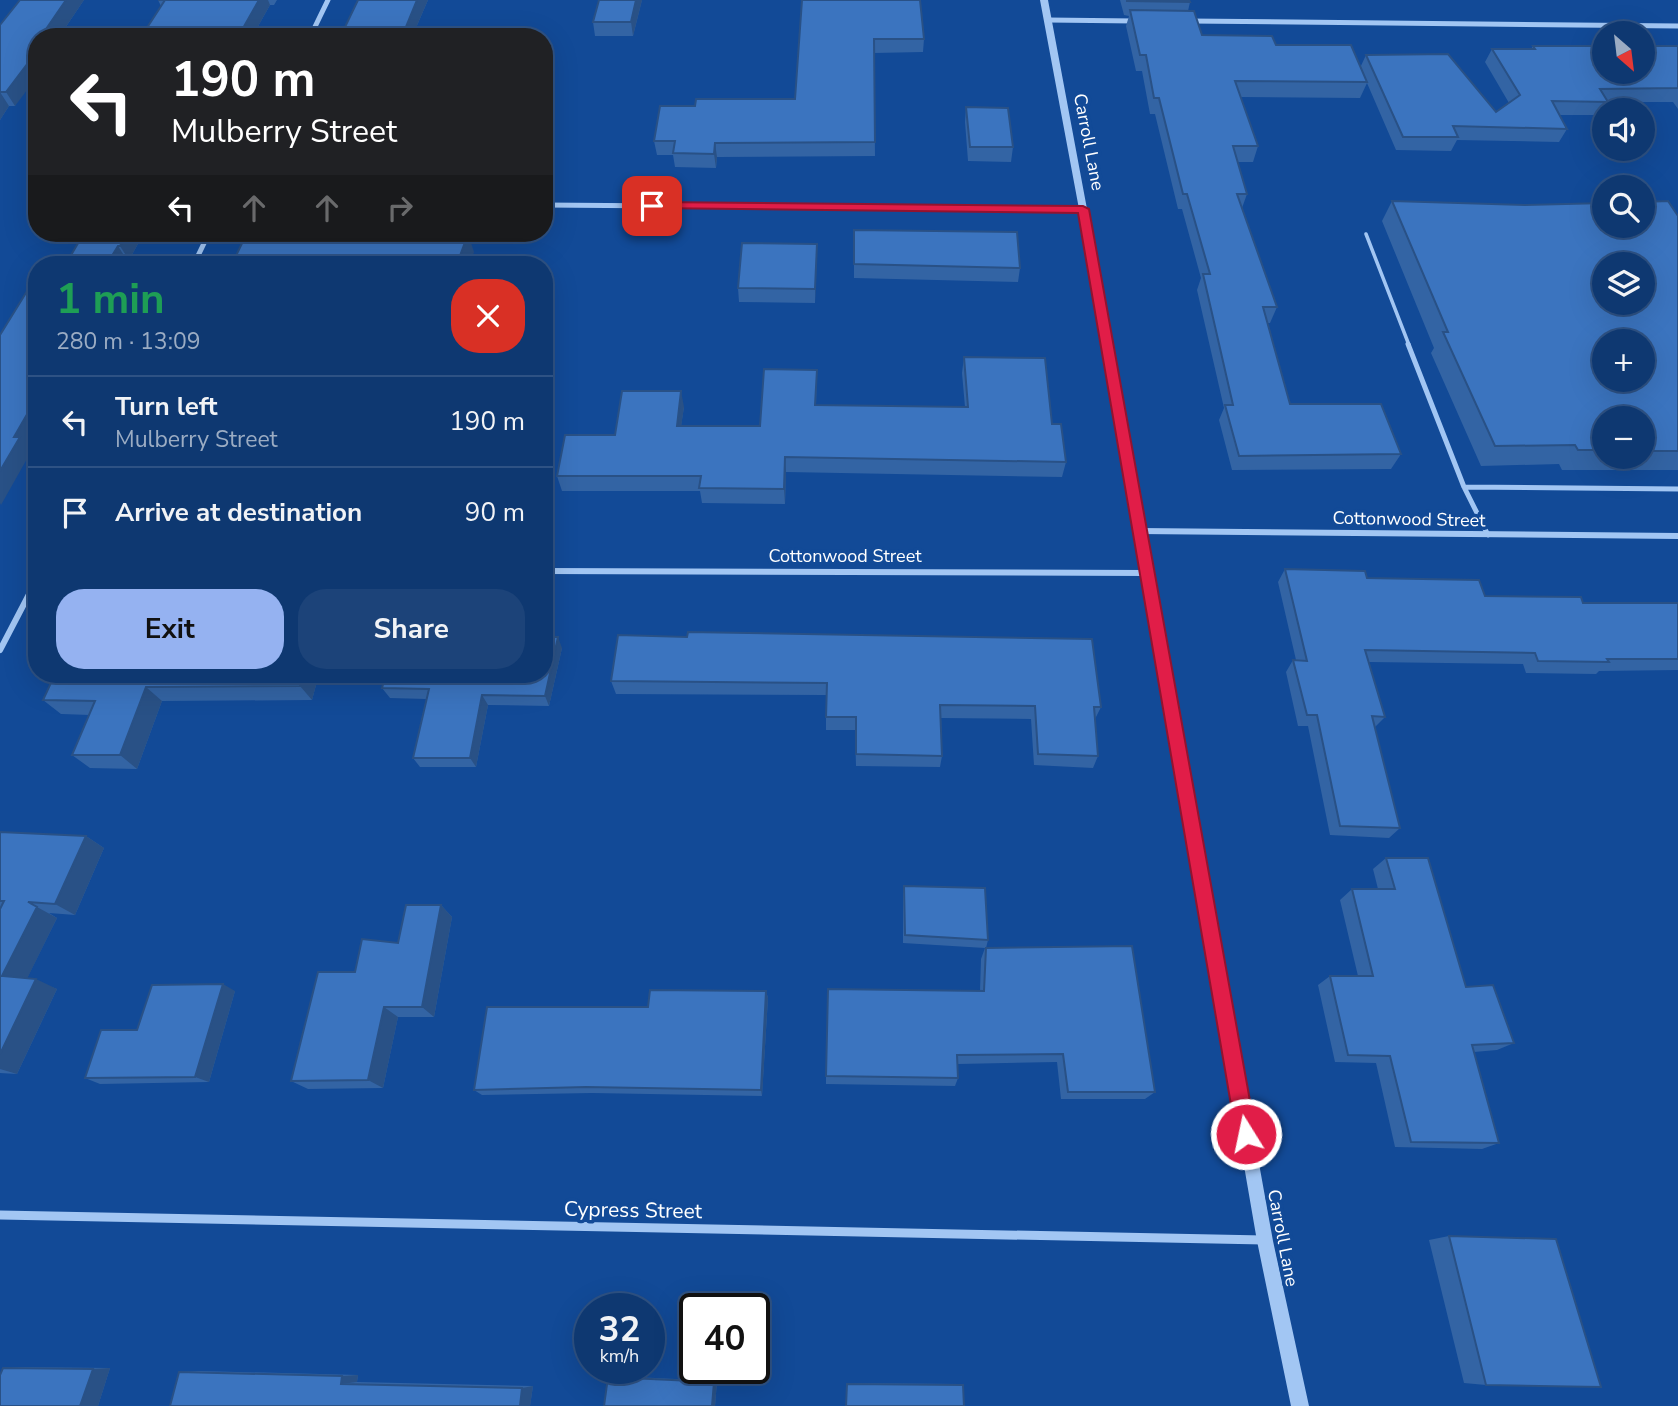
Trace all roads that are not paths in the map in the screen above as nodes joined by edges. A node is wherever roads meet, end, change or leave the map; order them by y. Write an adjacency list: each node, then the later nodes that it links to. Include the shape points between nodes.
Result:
1 (328, 0): 7 (street)
2 (1044, 0): 3 (street, Carroll Lane)
3 (1048, 20): 4 (street); 9 (street, Carroll Lane)
4 (1146, 21)
5 (1188, 21): 6 (street)
6 (1678, 26)
7 (314, 28)
8 (553, 205): 9 (street)
9 (1083, 209): 13 (street, Carroll Lane)
10 (1366, 234): 11 (lane)
11 (1464, 487): 12 (lane); 14 (lane)
12 (1678, 489)
13 (1139, 531): 14 (street, Cottonwood Street); 17 (street, Carroll Lane)
14 (1488, 536): 15 (street, Cottonwood Street)
15 (1678, 536)
16 (553, 571): 17 (street, Cottonwood Street)
17 (1146, 573): 21 (street, Carroll Lane)
18 (28, 596): 19 (street)
19 (0, 650)
20 (0, 1215): 21 (street, Cypress Street)
21 (1265, 1241): 22 (street, Carroll Lane)
22 (1300, 1406)

